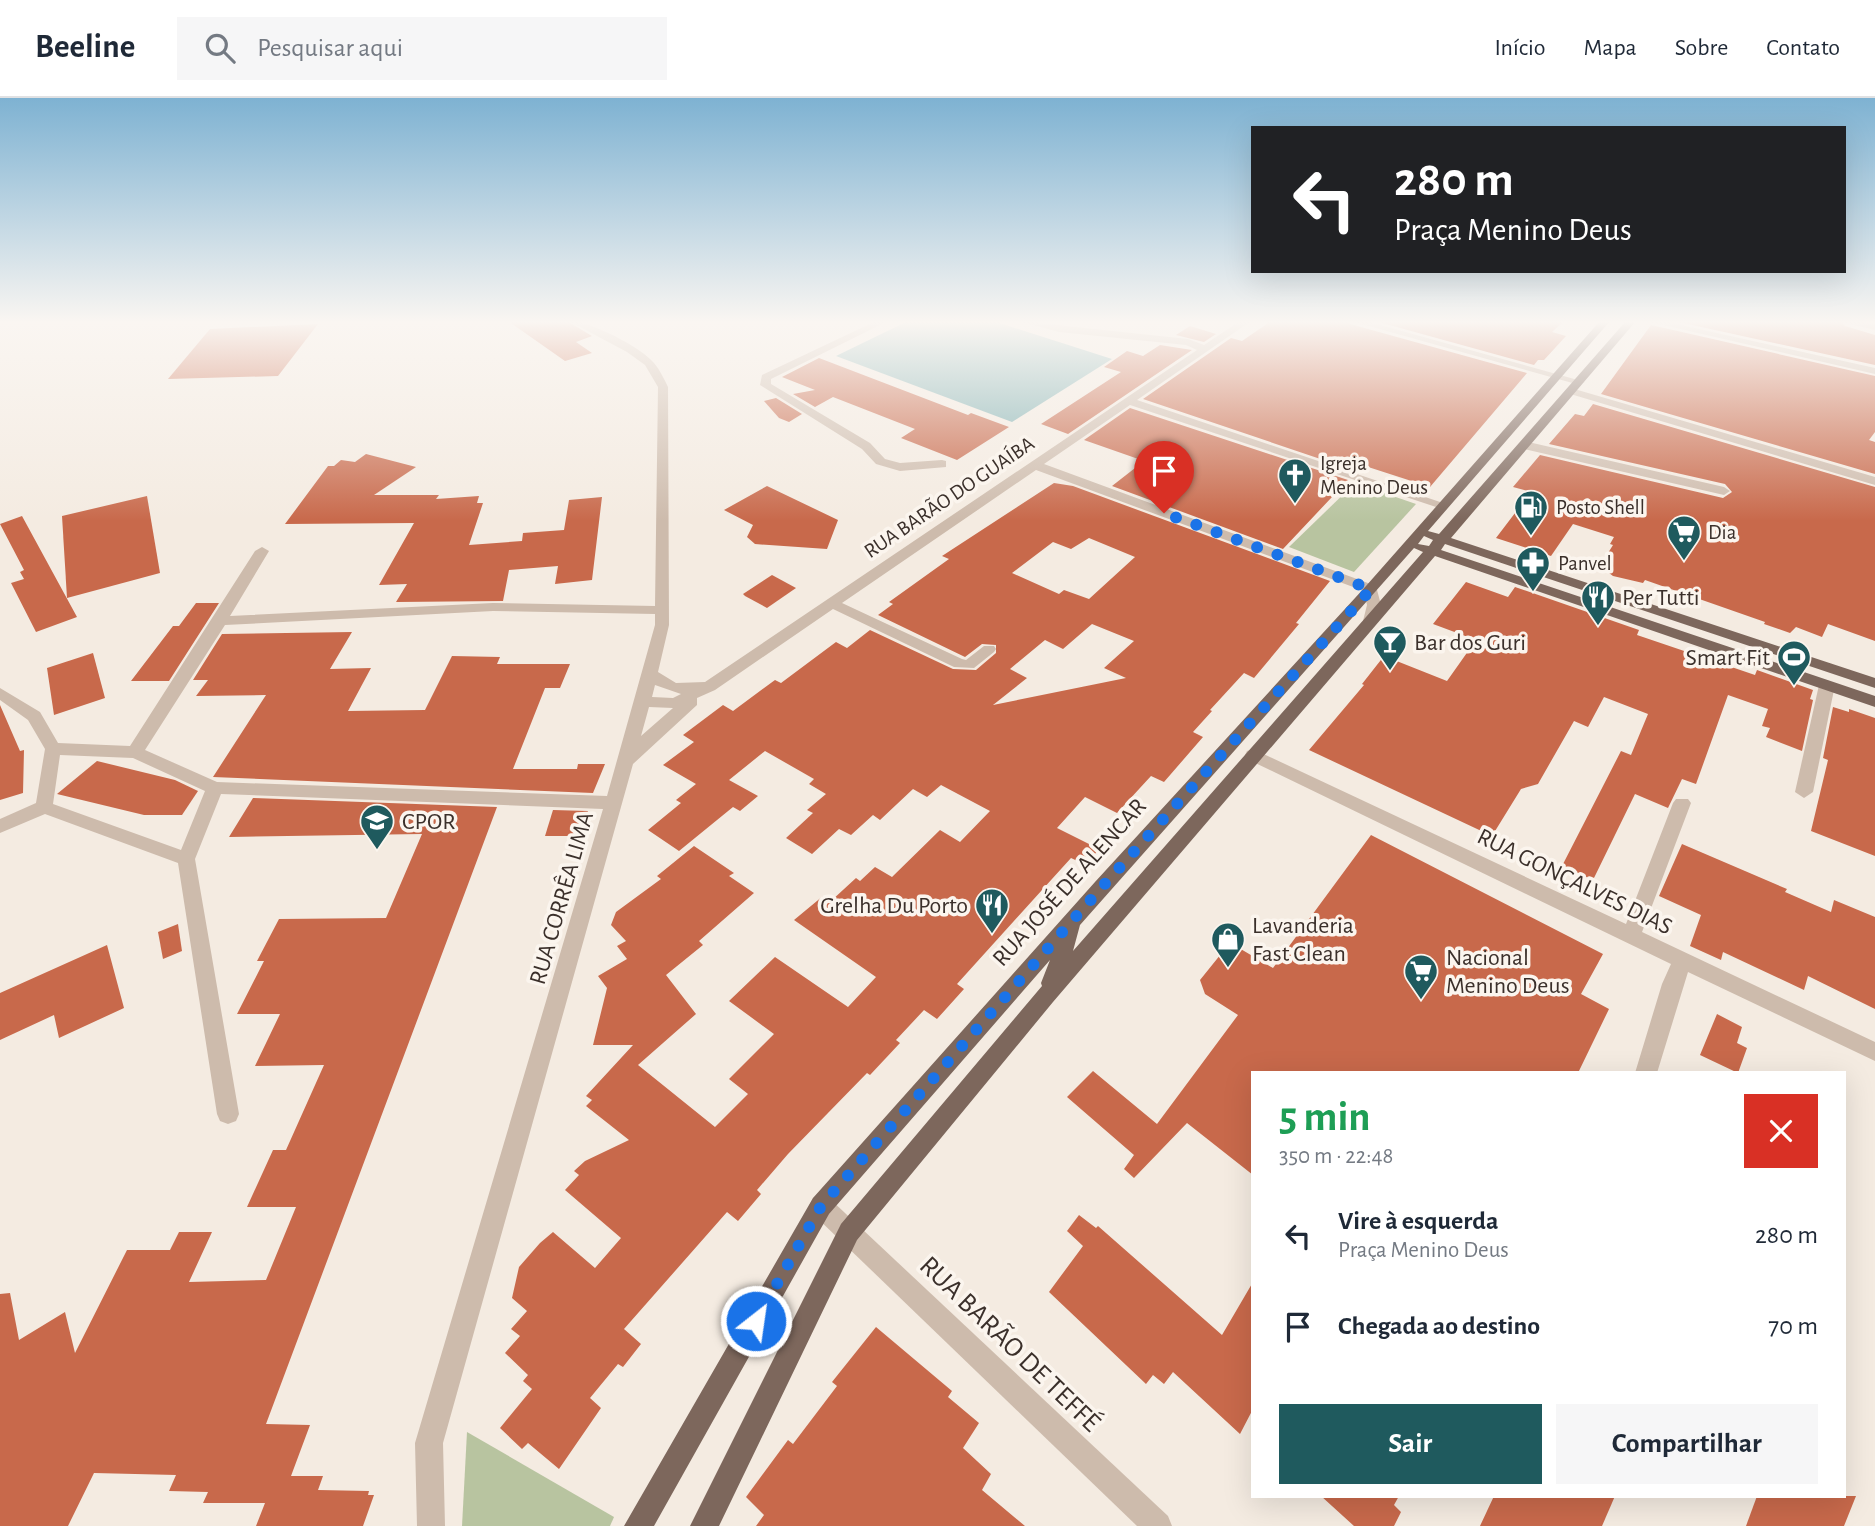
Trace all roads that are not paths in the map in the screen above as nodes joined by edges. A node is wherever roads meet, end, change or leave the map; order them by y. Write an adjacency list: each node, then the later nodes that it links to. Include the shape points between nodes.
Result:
1 (1576, 387): 8 (main road)
2 (663, 388): 21 (street, RUA CORRÊA LIMA)
3 (769, 388): 9 (street, via 896,468)
4 (1148, 388): 7 (street, RUA BARÃO DO GUAÍBA)
5 (1547, 388): 13 (main road, RUA JOSÉ DE ALENCAR)
6 (1578, 388): 11 (street)
7 (1129, 401): 10 (street, RUA BARÃO DO GUAÍBA); 13 (street)
8 (1524, 444): 12 (street); 15 (main road)
9 (942, 464)
10 (1034, 465): 19 (street); 20 (street, RUA BARÃO DO GUAÍBA)
11 (1875, 481)
12 (1724, 491)
13 (1443, 505): 14 (main road, RUA JOSÉ DE ALENCAR)
14 (1420, 532): 15 (main road); 16 (main road, RUA JOSÉ DE ALENCAR)
15 (1440, 539): 18 (main road); 26 (main road)
16 (1410, 544): 18 (main road); 19 (main road, RUA JOSÉ DE ALENCAR)
17 (261, 551): 22 (street)
18 (1430, 551): 23 (main road); 27 (main road)
19 (1371, 589): 23 (street); 32 (main road, RUA JOSÉ DE ALENCAR)
20 (831, 603): 24 (street, via 959,664 968,665); 28 (street, RUA BARÃO DO GUAÍBA)
21 (662, 610): 22 (street, via 493,607); 25 (street, RUA CORRÊA LIMA)
22 (220, 621): 34 (street)
23 (1370, 621): 35 (main road)
24 (989, 649)
25 (650, 674): 28 (street, via 688,690); 30 (street, RUA CORRÊA LIMA)
26 (1875, 683)
27 (1827, 685): 31 (main road); 39 (street)
28 (710, 686): 30 (street, RUA BARÃO DO GUAÍBA, via 675,703); 37 (street, via 644,743)
29 (0, 693): 33 (street, via 34,716)
30 (643, 702): 37 (street, RUA CORRÊA LIMA)
31 (1875, 702)
32 (1257, 714): 35 (main road); 36 (main road, RUA JOSÉ DE ALENCAR)
33 (53, 749): 34 (street); 42 (street)
34 (135, 752): 38 (street)
35 (1253, 755): 36 (main road); 46 (street, RUA GONÇALVES DIAS); 48 (main road)
36 (1206, 771): 45 (main road, RUA JOSÉ DE ALENCAR)
37 (621, 778): 40 (street, RUA CORRÊA LIMA)
38 (215, 788): 40 (street); 44 (street)
39 (1804, 792)
40 (614, 803): 54 (street, RUA CORRÊA LIMA, via 429,1443)
41 (1682, 803): 46 (street)
42 (44, 807): 43 (street); 44 (street)
43 (0, 826)
44 (186, 859): 51 (street)
45 (1077, 914): 48 (main road); 52 (main road, RUA JOSÉ DE ALENCAR)
46 (1632, 936): 47 (street, RUA GONÇALVES DIAS)
47 (1682, 960): 49 (street, RUA GONÇALVES DIAS); 50 (street)
48 (1046, 996): 53 (main road)
49 (1875, 1052)
50 (1647, 1071)
51 (228, 1114)
52 (821, 1206): 53 (street, RUA BARÃO DE TEFFÉ); 55 (main road, RUA JOSÉ DE ALENCAR)
53 (849, 1232): 56 (main road); 57 (street, RUA BARÃO DE TEFFÉ)
54 (431, 1526)
55 (638, 1526)
56 (704, 1526)
57 (1158, 1526)

